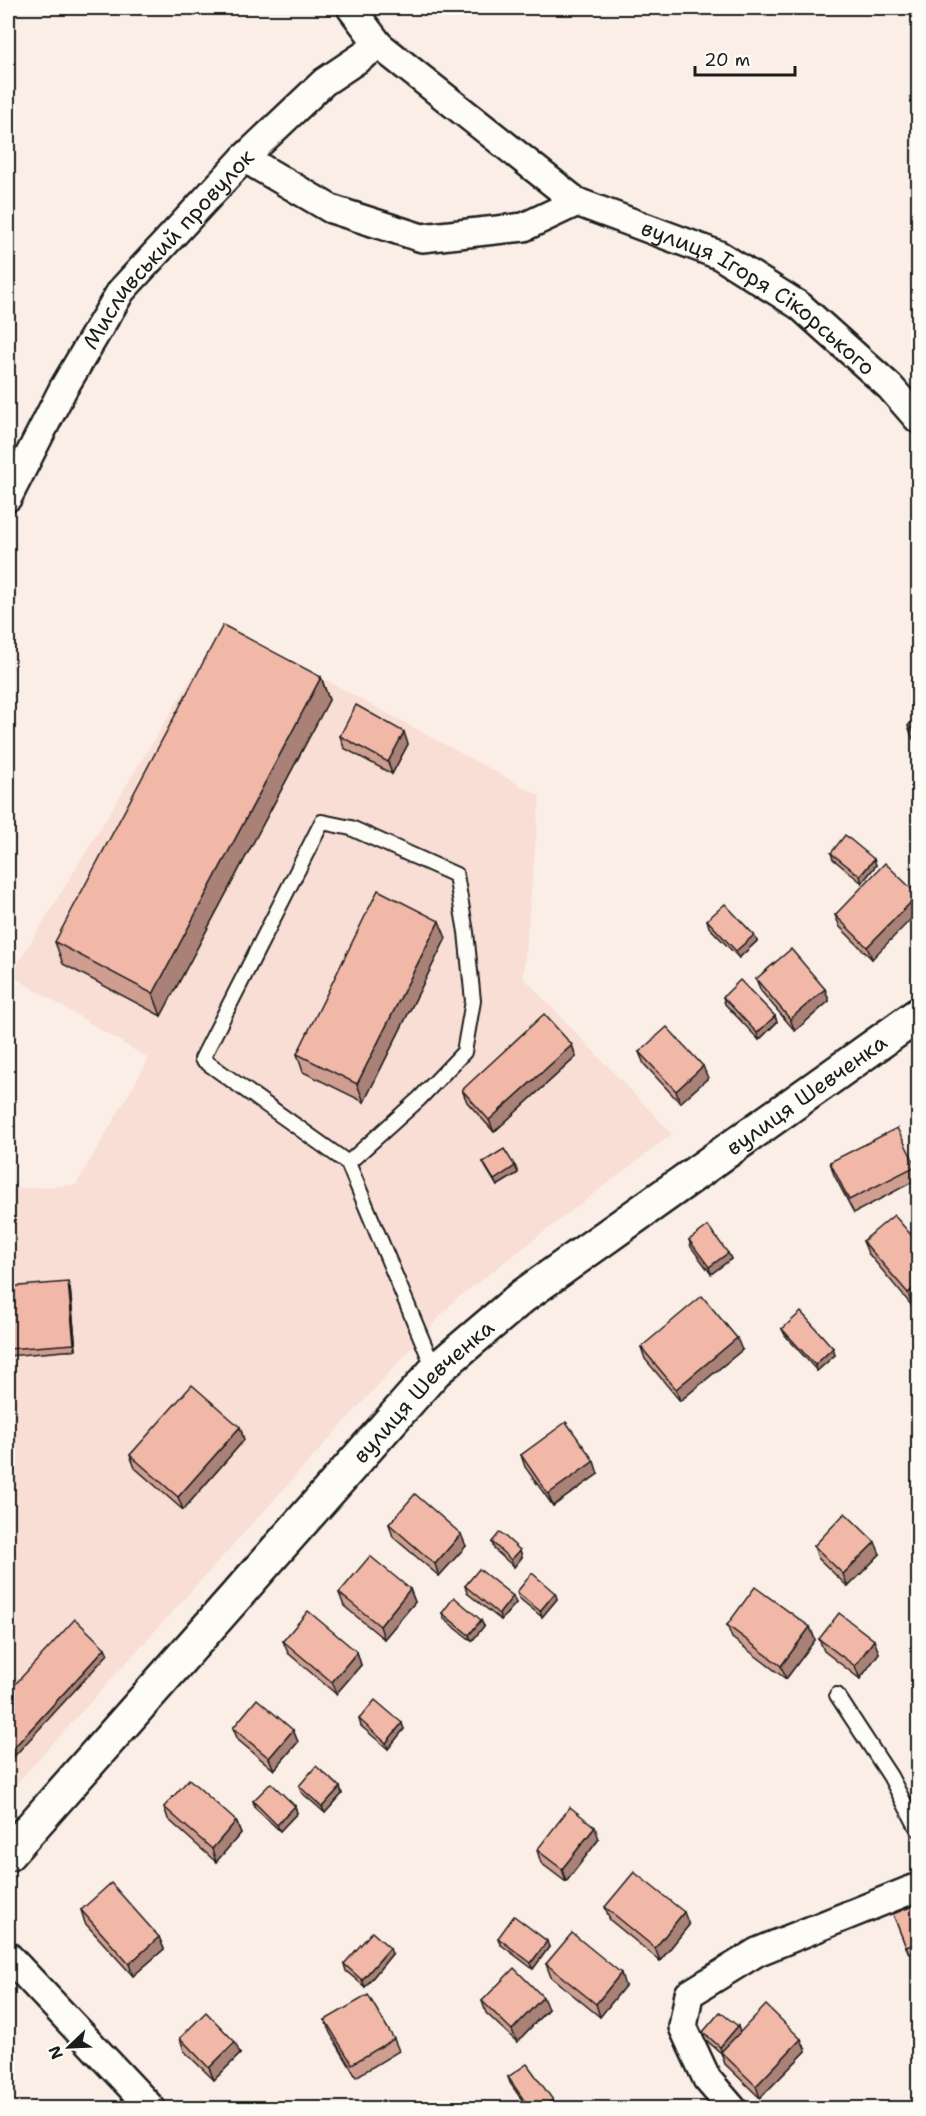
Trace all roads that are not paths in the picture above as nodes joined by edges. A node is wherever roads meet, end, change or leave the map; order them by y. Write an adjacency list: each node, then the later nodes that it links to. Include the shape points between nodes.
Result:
1 (351, 8): 2 (street, вулиця Ігоря Сікорського)
2 (379, 45): 3 (street, Мисливський провулок, via 324,82); 4 (street, вулиця Ігоря Сікорського)
3 (244, 158): 4 (street, via 331,209 422,238 524,227); 6 (street, Мисливський провулок, via 121,291 63,389)
4 (577, 202): 5 (street, вулиця Ігоря Сікорського, via 719,255 800,306 890,387)
5 (918, 420)
6 (8, 497)
7 (918, 1015): 9 (street, вулиця Шевченка, via 523,1296)
8 (348, 1163): 8 (lane, via 420,1100 464,1052 473,1001 456,875 351,828 322,822 202,1059); 9 (lane)
9 (435, 1371): 12 (street, вулиця Шевченка)
10 (837, 1695): 11 (lane, via 890,1776)
11 (918, 1829)
12 (8, 1854)
13 (918, 1887): 16 (street, via 757,1952 688,1994 683,2027 707,2079)
14 (8, 1956): 15 (street)
15 (151, 2109)
16 (732, 2109)

